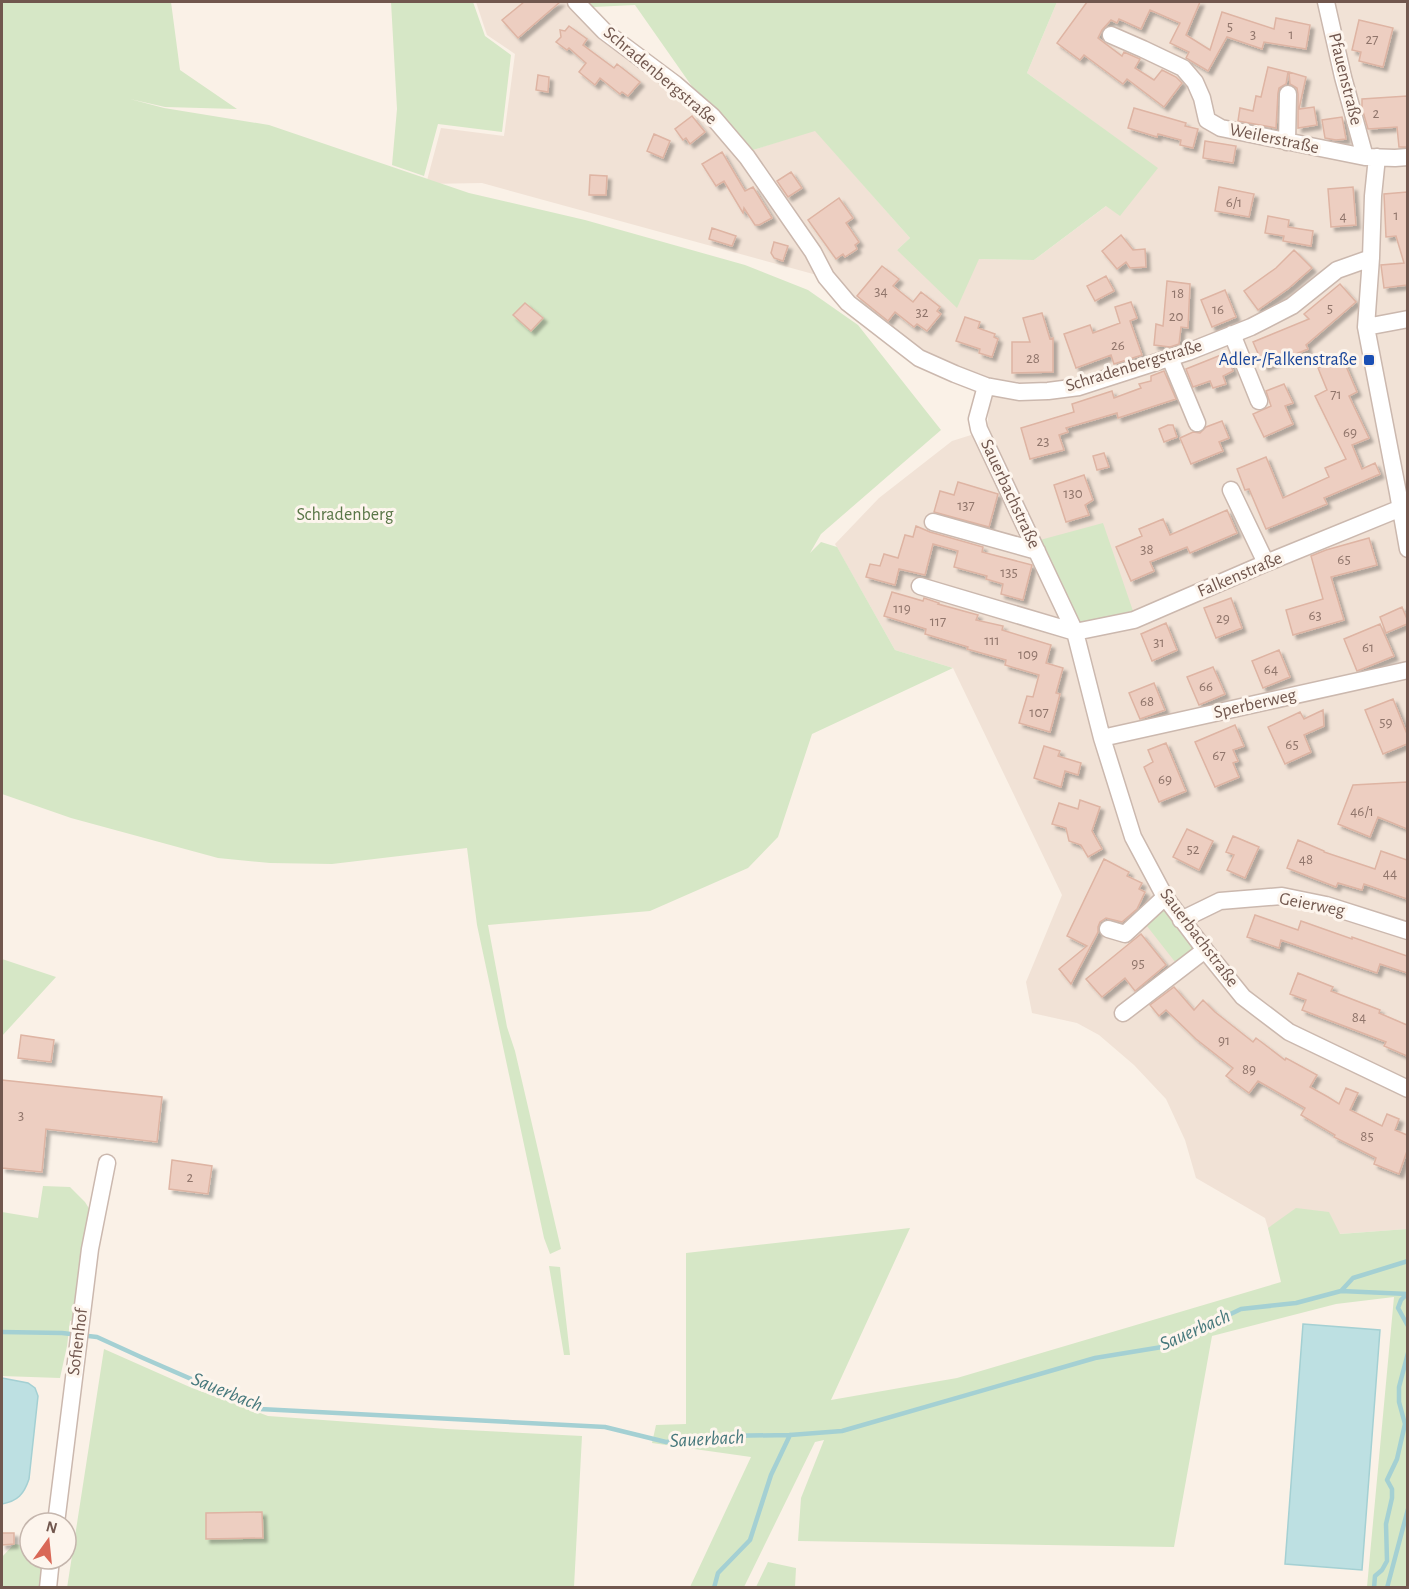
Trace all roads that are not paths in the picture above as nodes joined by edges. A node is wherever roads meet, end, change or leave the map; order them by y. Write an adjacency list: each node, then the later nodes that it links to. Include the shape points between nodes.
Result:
1 (576, 2): 13 (street, Schradenbergstraße, via 604,31 712,116 747,157 826,277 848,303 919,358)
2 (1326, 2): 6 (street, Pfauenstraße, via 1343,77)
3 (1111, 35): 5 (street, Weilerstraße, via 1183,68 1195,82 1207,120 1221,128)
4 (1288, 94): 5 (street)
5 (1287, 142): 6 (street, Weilerstraße)
6 (1371, 157): 7 (street, Weilerstraße); 8 (street)
7 (1407, 157)
8 (1371, 258): 10 (street); 11 (street, Schradenbergstraße, via 1337,270 1292,306)
9 (1407, 319): 10 (street)
10 (1366, 327): 17 (street)
11 (1232, 334): 12 (street, Schradenbergstraße); 14 (street)
12 (1170, 358): 13 (street, Schradenbergstraße, via 1079,387 1019,392); 15 (street)
13 (986, 386): 20 (street, Sauerbachstraße, via 977,419 979,429)
14 (1259, 401)
15 (1197, 423)
16 (1231, 490): 21 (street)
17 (1402, 497): 19 (street); 21 (street, Falkenstraße)
18 (933, 522): 20 (street)
19 (1407, 549)
20 (1037, 551): 23 (street, Sauerbachstraße)
21 (1266, 563): 23 (street, Falkenstraße, via 1134,620)
22 (920, 586): 23 (street)
23 (1075, 632): 25 (street, Sauerbachstraße)
24 (1407, 670): 25 (street, Sperberweg)
25 (1102, 738): 26 (street, Sauerbachstraße, via 1133,837)
26 (1165, 897): 27 (street, Sauerbachstraße); 28 (street, via 1125,934)
27 (1181, 920): 29 (street, Geierweg, via 1220,901 1282,896 1326,905); 30 (street, Sauerbachstraße)
28 (1108, 929)
29 (1407, 931)
30 (1205, 950): 31 (street); 32 (street, Sauerbachstraße, via 1243,997 1289,1032)
31 (1124, 1013)
32 (1407, 1089)
33 (107, 1163): 34 (street, Sofienhof, via 90,1249)
34 (57, 1511)
35 (50, 1571): 36 (street)
36 (48, 1587)

